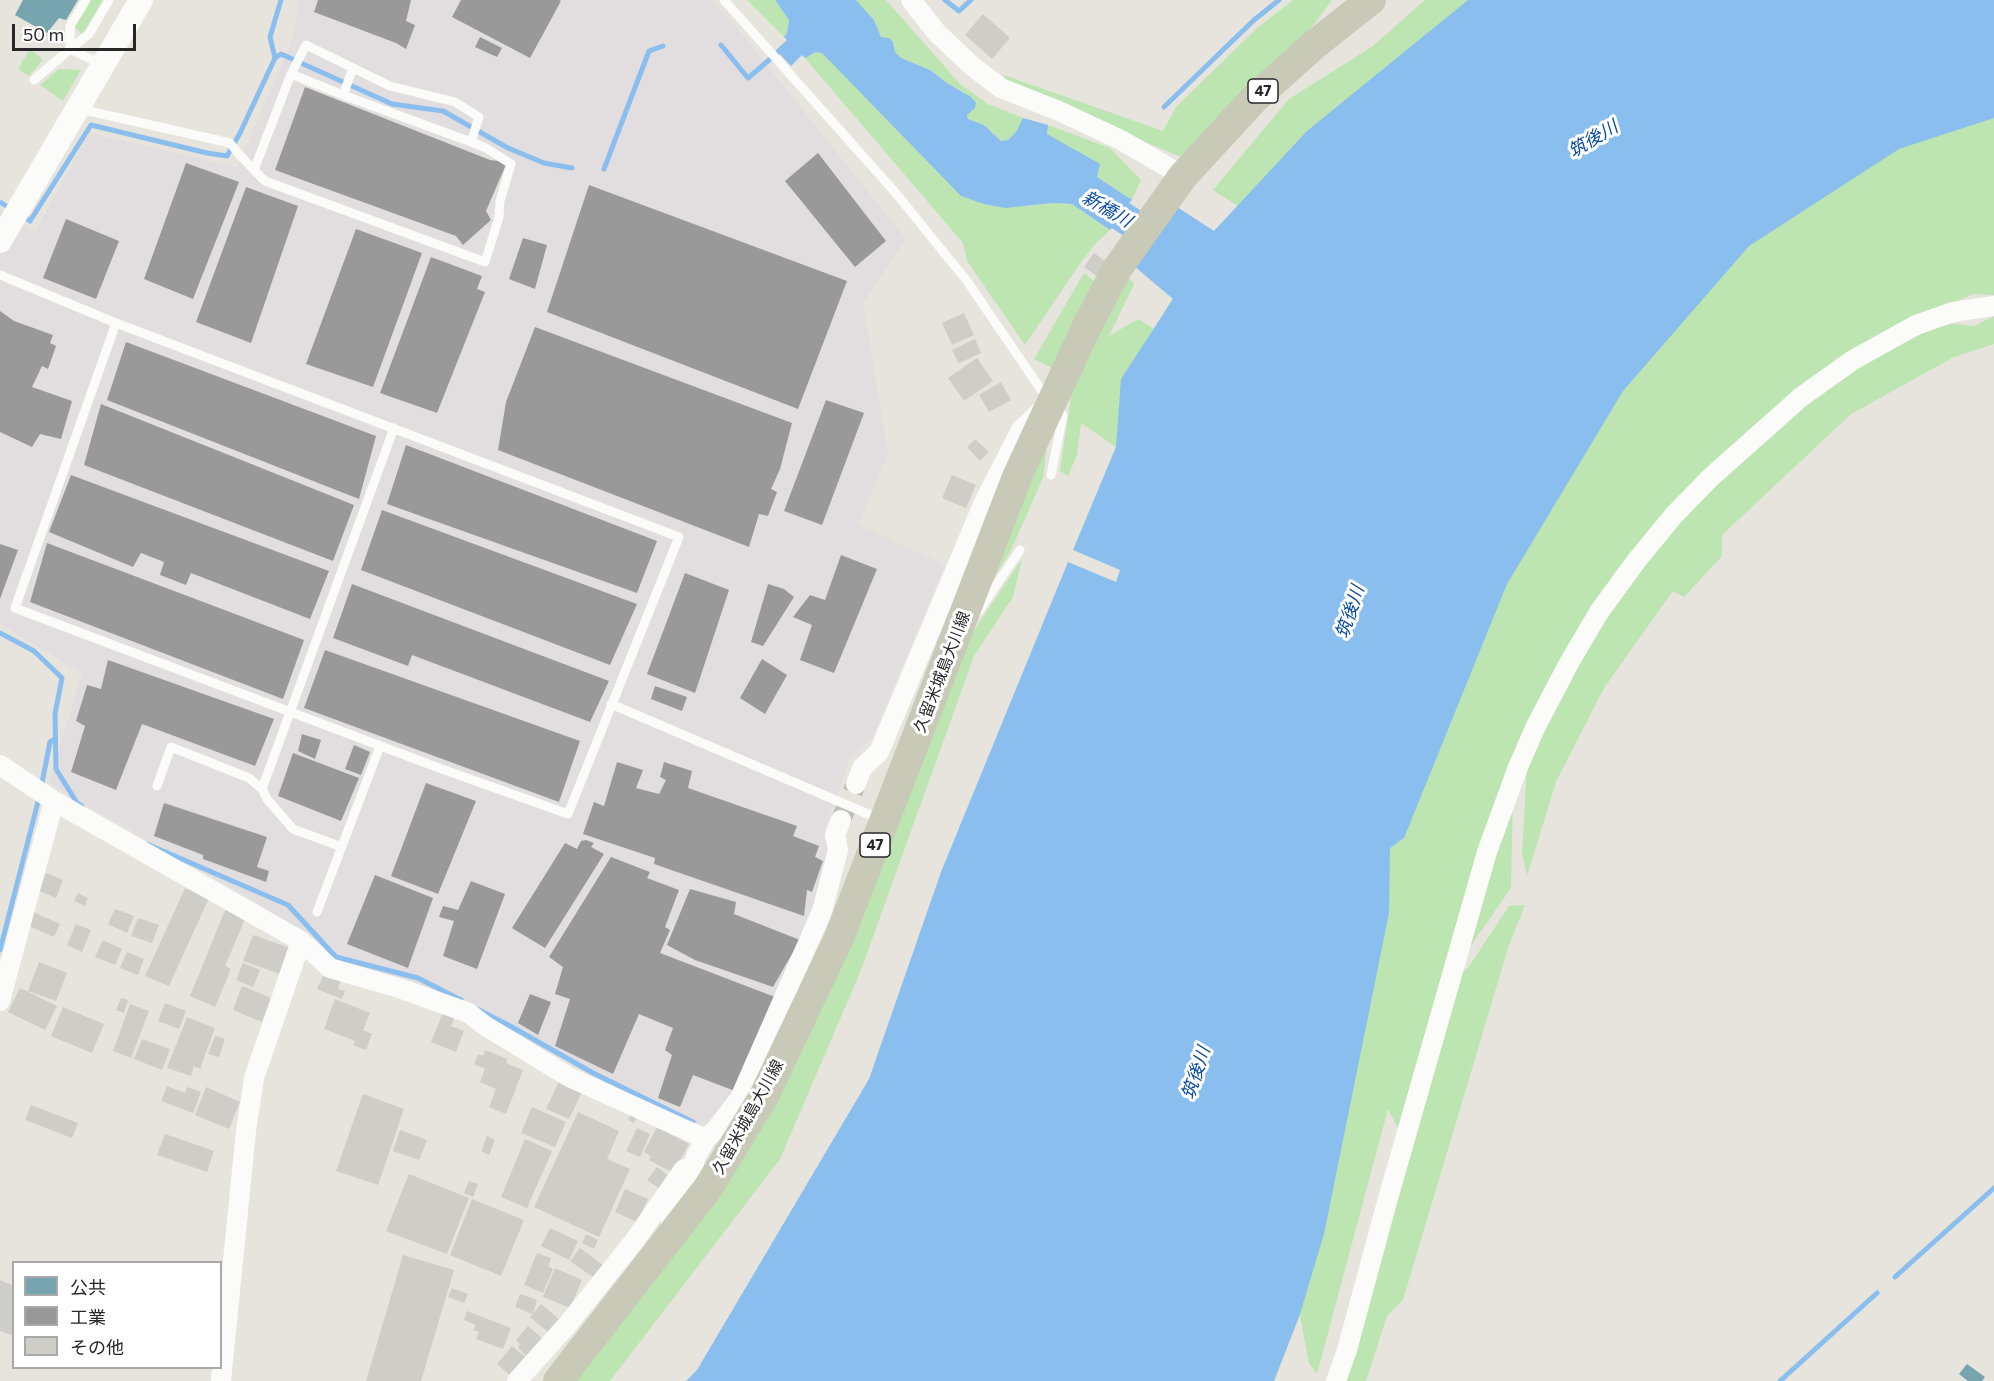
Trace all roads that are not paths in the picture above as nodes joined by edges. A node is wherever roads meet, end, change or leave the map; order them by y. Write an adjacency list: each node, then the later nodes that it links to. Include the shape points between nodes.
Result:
1 (86, 0): 9 (lane, via 70,26)
2 (109, 0): 9 (lane, via 88,34)
3 (141, 0): 10 (street)
4 (724, 0): 23 (lane, via 894,191 967,281)
5 (912, 0): 18 (street, via 938,33 1001,88 1121,140)
6 (1347, 0): 8 (street)
7 (1371, 0): 8 (main road, 久留米城島大川線 / 47)
8 (1314, 45): 18 (main road, 久留米城島大川線 / 47, via 1255,98)
9 (70, 49): 10 (lane); 13 (lane)
10 (104, 65): 15 (street)
11 (353, 68): 12 (lane, via 306,45); 14 (lane); 16 (lane, via 390,86 454,102 479,117)
12 (291, 74): 14 (lane); 17 (lane)
13 (34, 80)
14 (345, 88): 16 (lane)
15 (78, 108): 17 (lane, via 230,144); 19 (street)
16 (474, 134): 17 (lane, via 486,148 511,164 485,262 265,181)
17 (254, 170)
18 (1175, 185): 23 (main road, 久留米城島大川線 / 47, via 1118,269)
19 (0, 241)
20 (0, 275): 22 (lane)
21 (1994, 306): 47 (street, via 1953,312 1916,325 1853,360 1801,396 1674,516 1599,612 1536,726 1487,852)
22 (116, 323): 24 (lane); 29 (lane, via 15,608)
23 (1050, 403): 25 (lane, via 1063,415); 27 (main road, 久留米城島大川線 / 47); 32 (street, via 1021,430 984,502 879,753 862,768)
24 (394, 428): 28 (lane, via 679,537); 29 (lane)
25 (1051, 475)
26 (1020, 550): 27 (lane, via 975,616)
27 (958, 628): 37 (main road, 久留米城島大川線 / 47)
28 (611, 704): 30 (lane, via 568,814); 37 (lane)
29 (291, 712): 30 (lane); 34 (lane)
30 (380, 746): 38 (lane)
31 (0, 765): 35 (street)
32 (856, 783)
33 (157, 786): 34 (lane, via 171,747 249,778)
34 (262, 789): 38 (lane, via 293,830)
35 (54, 801): 40 (street); 41 (street)
36 (841, 820): 42 (street, via 835,835 838,850 822,911 740,1098)
37 (884, 821): 43 (main road, 久留米城島大川線 / 47, via 839,938 764,1096 708,1188)
38 (342, 847): 39 (lane)
39 (317, 912)
40 (301, 941): 42 (street, via 330,968 469,1013 569,1077); 45 (street, via 254,1078)
41 (0, 1001)
42 (700, 1148): 43 (street, via 671,1218); 46 (street, via 635,1240)
43 (672, 1237): 44 (main road, 久留米城島大川線 / 47)
44 (555, 1378)
45 (221, 1381)
46 (517, 1381)
47 (1336, 1381)

